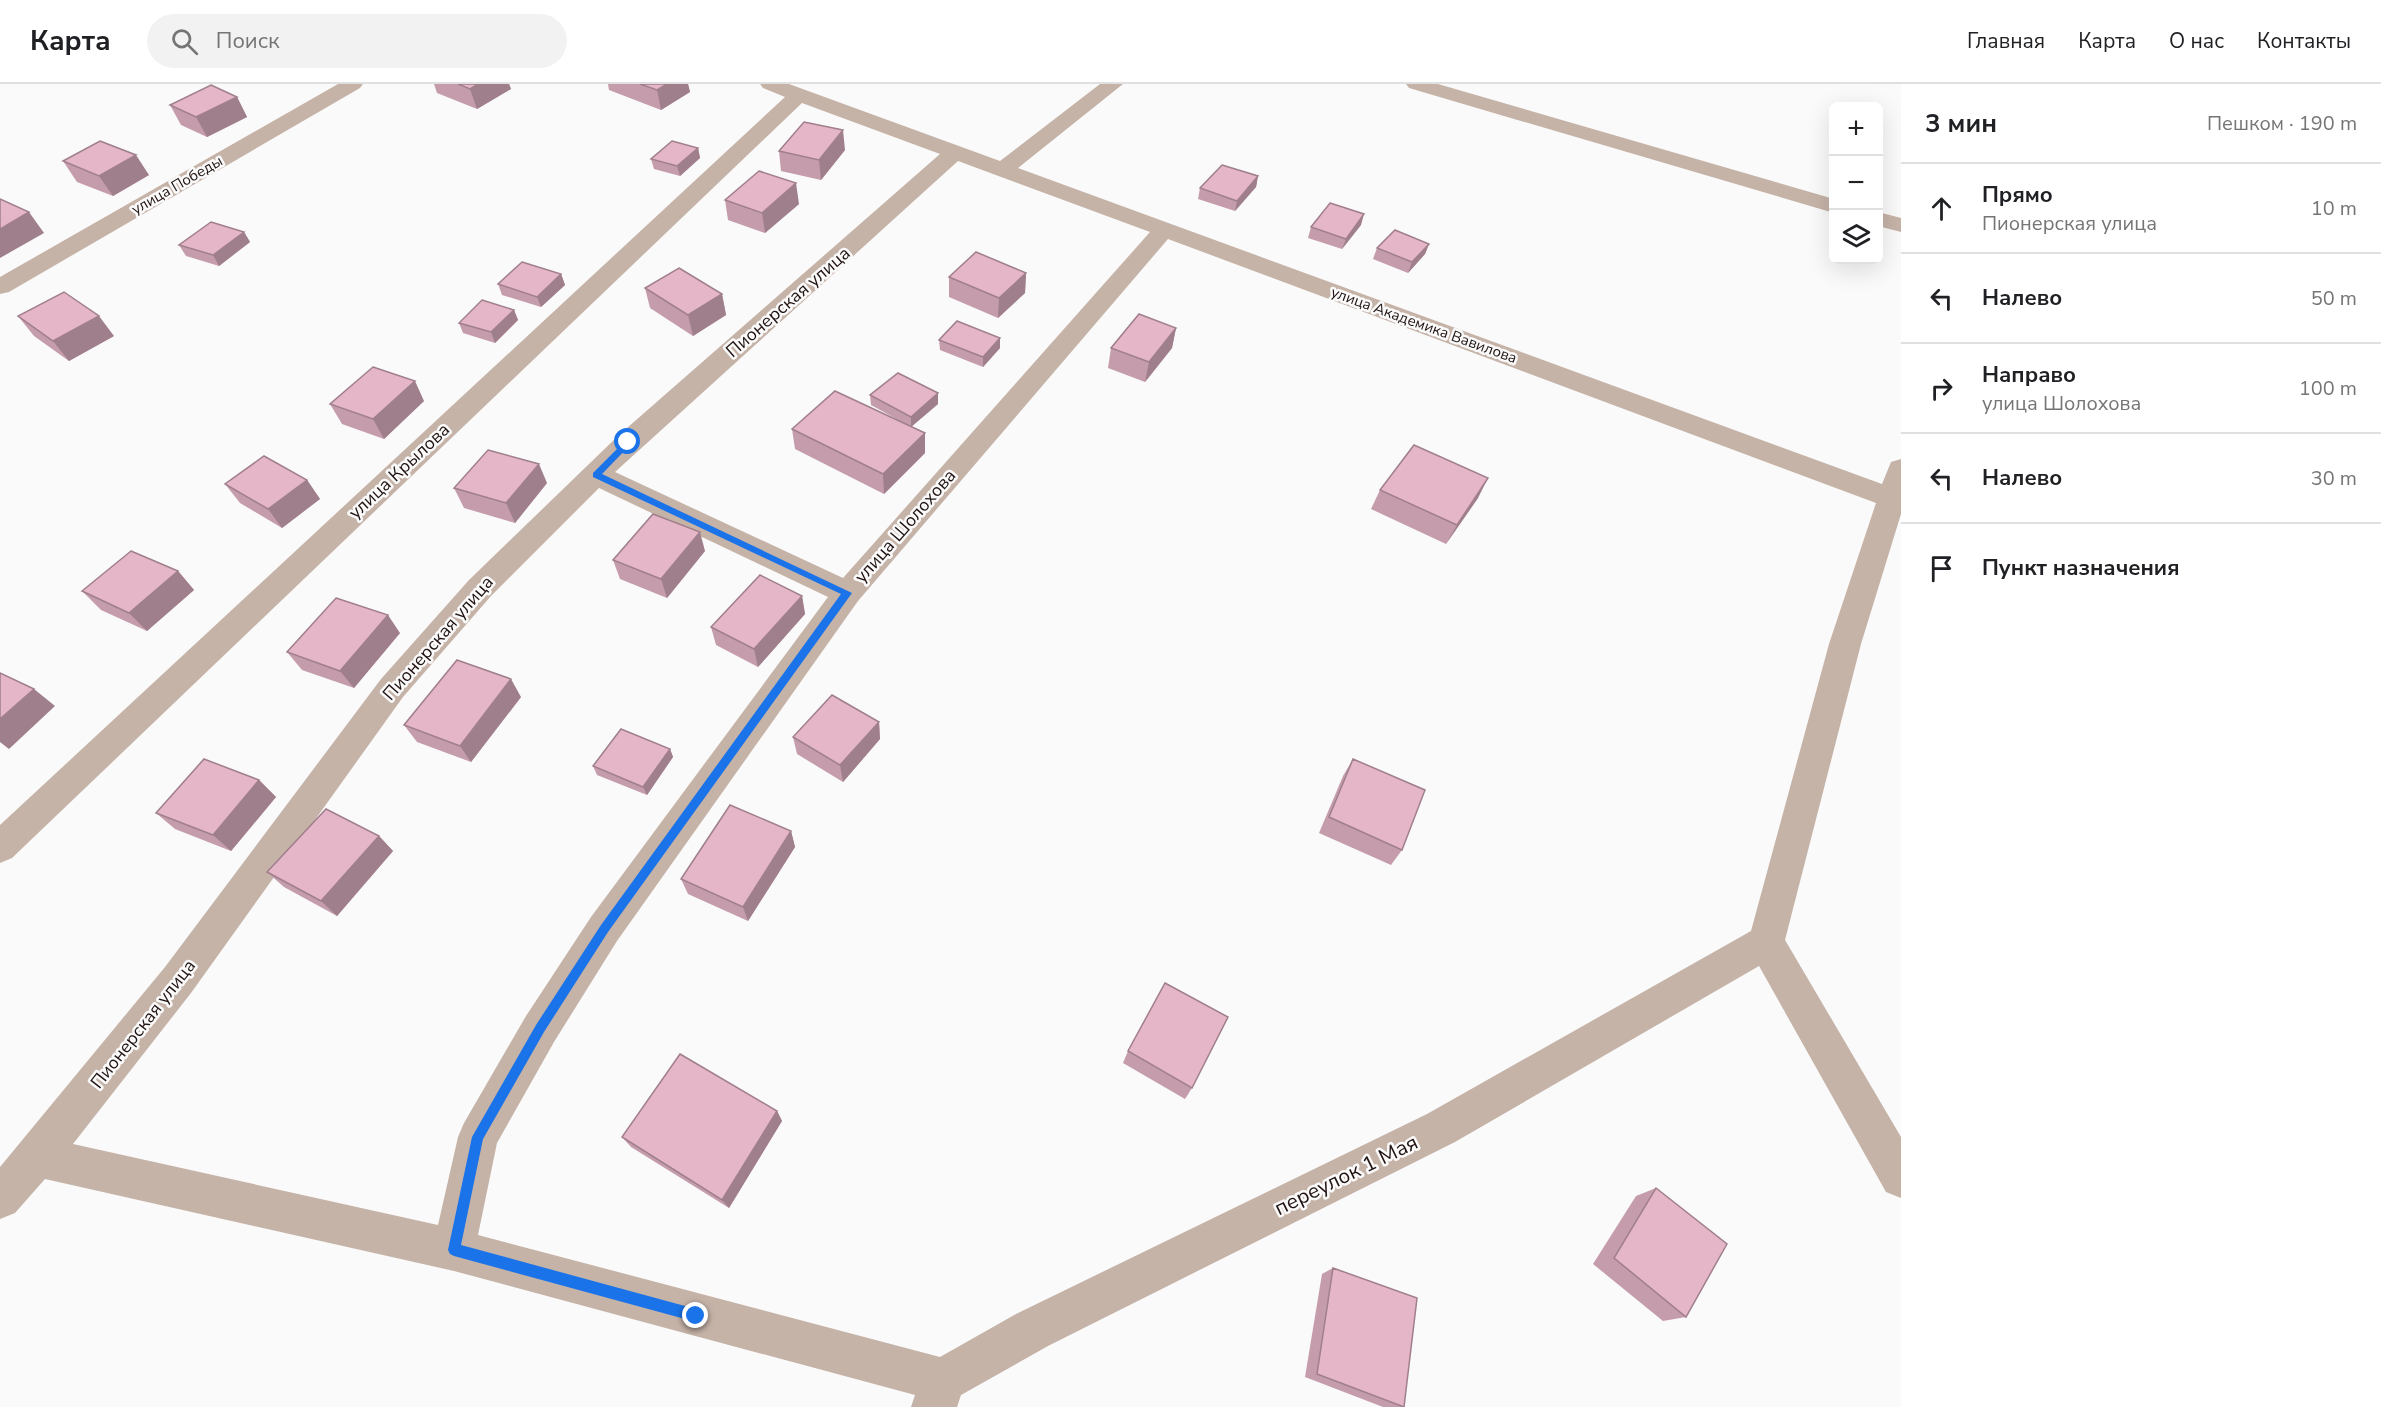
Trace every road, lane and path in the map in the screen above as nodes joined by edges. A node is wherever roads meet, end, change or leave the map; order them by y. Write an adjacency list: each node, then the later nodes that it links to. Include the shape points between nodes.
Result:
1 (353, 84): 12 (street, улица Победы)
2 (770, 84): 5 (street, улица Академика Вавилова)
3 (1113, 84): 7 (street)
4 (1416, 84): 8 (street)
5 (799, 95): 6 (street, улица Академика Вавилова); 16 (street, улица Крылова)
6 (956, 152): 7 (street, улица Академика Вавилова); 13 (street, Пионерская улица, via 637,434)
7 (1003, 169): 11 (street, улица Академика Вавилова)
8 (1829, 205)
9 (1883, 220): 10 (street)
10 (1901, 225)
11 (1165, 229): 14 (street, улица Академика Вавилова); 15 (street, улица Шолохова)
12 (0, 286)
13 (596, 475): 15 (street); 18 (street, Пионерская улица, via 480,588 392,688 185,971)
14 (1896, 484): 17 (street, via 1845,644)
15 (847, 593): 21 (street, улица Шолохова, via 604,929 540,1029 478,1137)
16 (0, 847)
17 (1766, 942): 19 (street); 22 (street, переулок 1 Мая, via 1441,1128 1043,1324)
18 (37, 1157): 20 (street, Пионерская улица); 21 (street)
19 (1901, 1176)
20 (0, 1198)
21 (454, 1250): 22 (street, via 707,1319)
22 (938, 1393)

